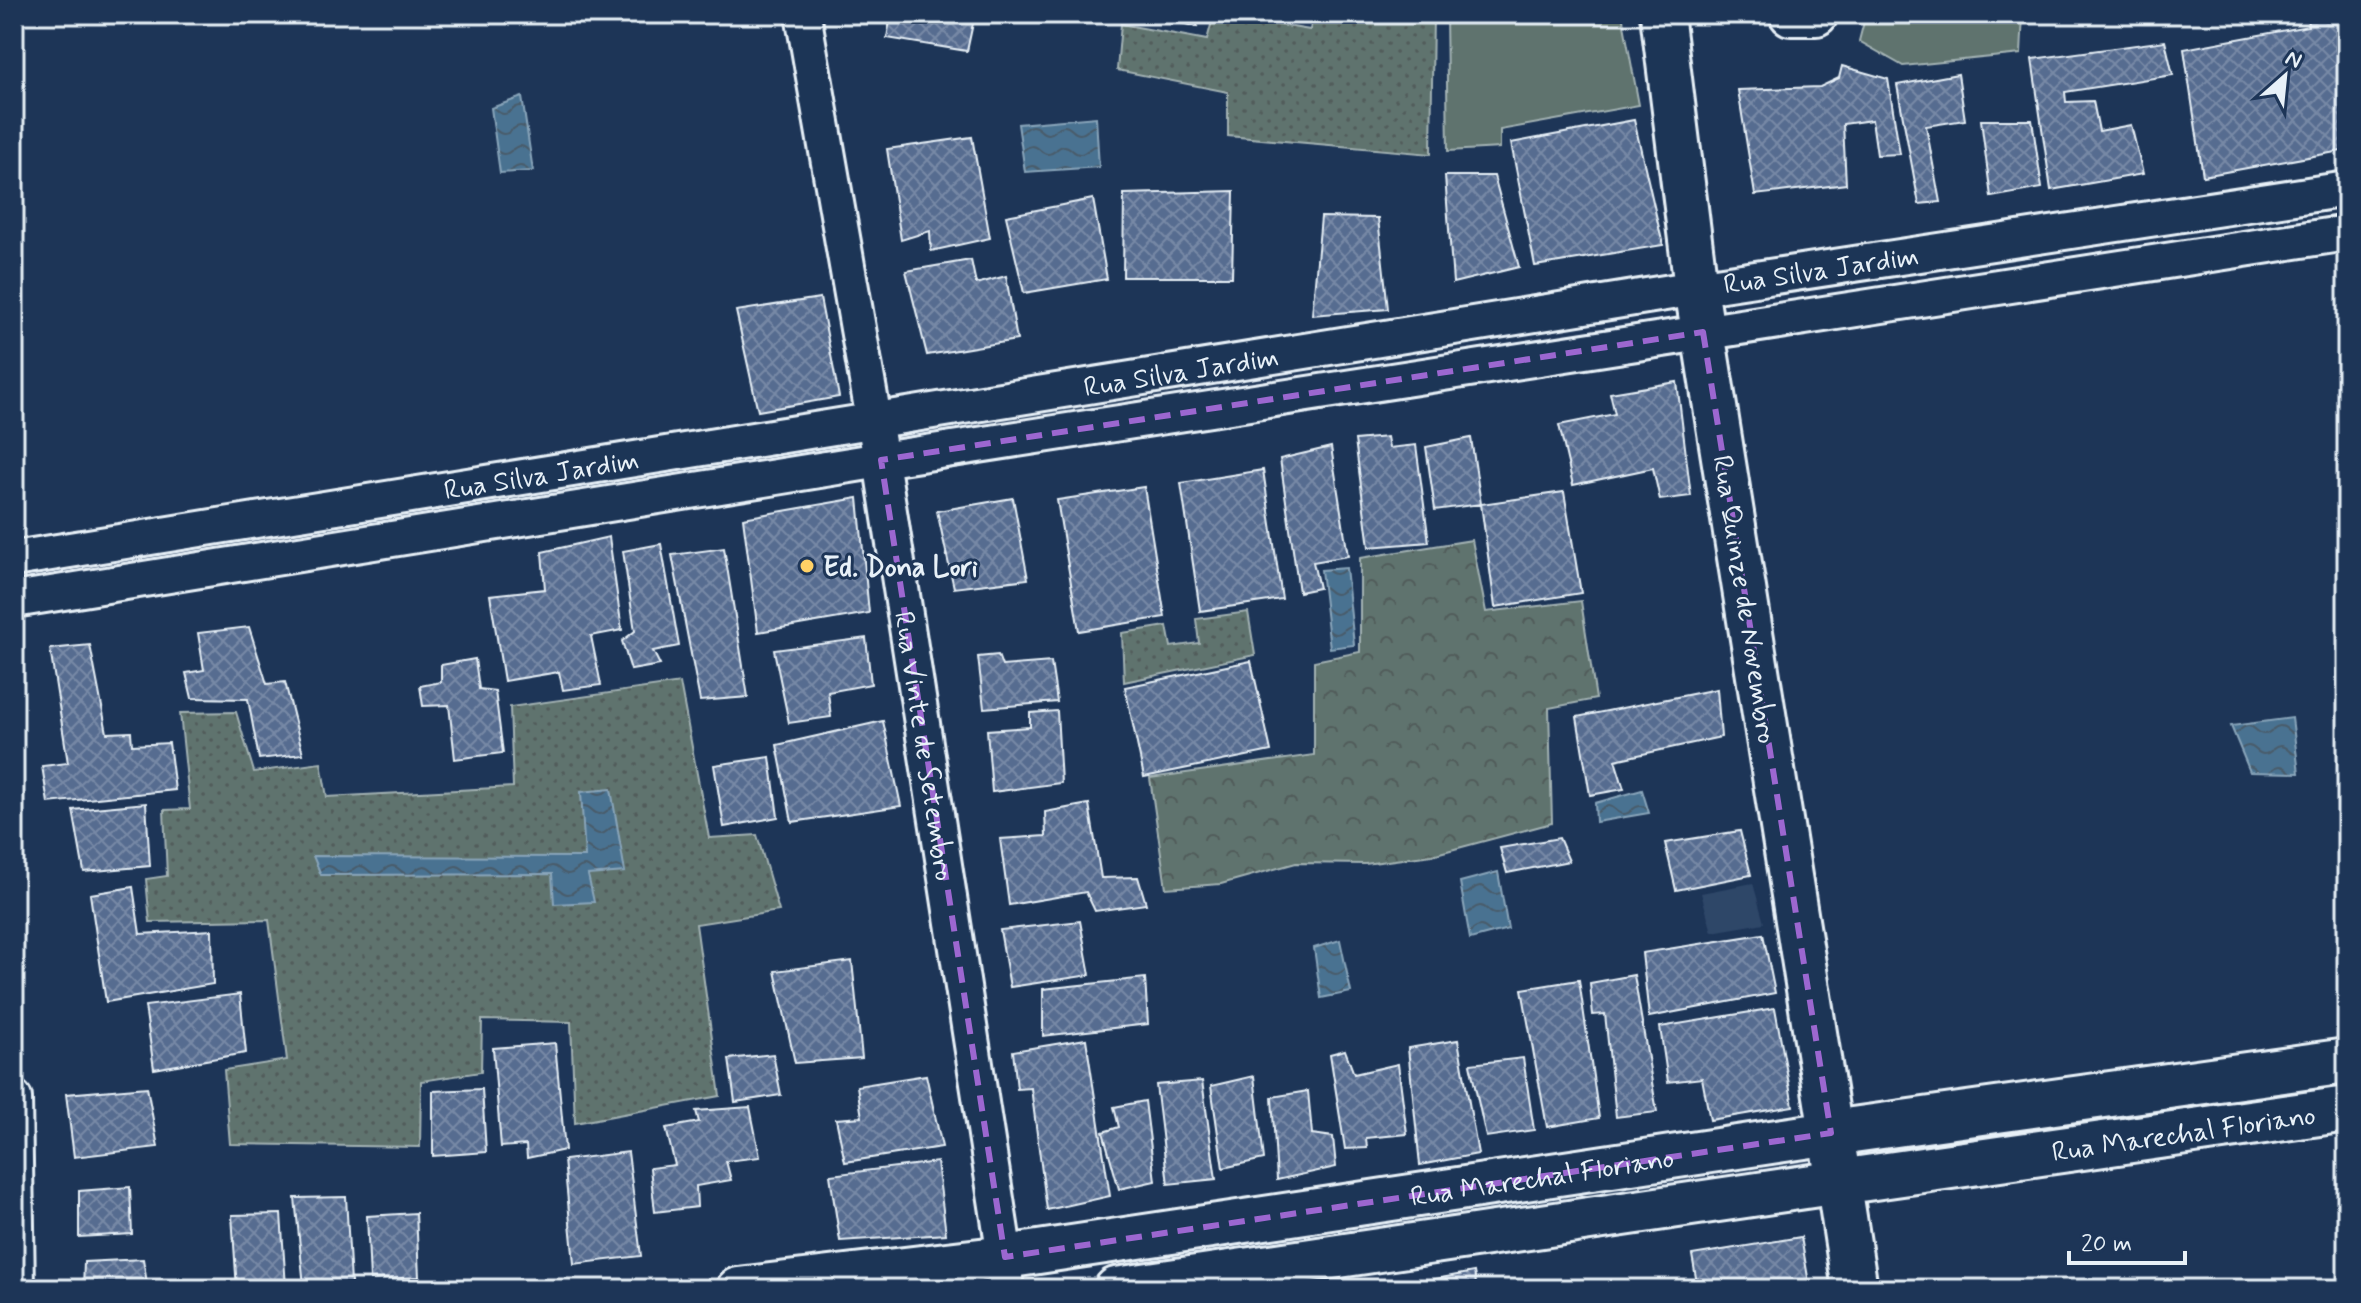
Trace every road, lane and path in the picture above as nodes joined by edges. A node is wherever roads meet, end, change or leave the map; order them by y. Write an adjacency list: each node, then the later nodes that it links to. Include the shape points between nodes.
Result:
1 (803, 14): 16 (street, Rua Vinte de Setembro)
2 (1662, 14): 10 (street, Rua Quinze de Novembro)
3 (1791, 14): 4 (street)
4 (1816, 14)
5 (2347, 189): 6 (street, Rua Silva Jardim)
6 (2205, 210): 8 (street, Rua Silva Jardim); 9 (street)
7 (2347, 233): 9 (street, Rua Silva Jardim)
8 (1977, 245): 10 (street, Rua Silva Jardim); 11 (street)
9 (2214, 252): 11 (street, Rua Silva Jardim)
10 (1696, 288): 12 (street, Rua Quinze de Novembro); 13 (street, Rua Silva Jardim)
11 (1986, 290): 12 (street, Rua Silva Jardim)
12 (1703, 332): 15 (street, Rua Silva Jardim); 30 (street, Rua Quinze de Novembro)
13 (1410, 333): 14 (street, Rua Silva Jardim); 15 (street)
14 (1151, 375): 16 (street, Rua Silva Jardim); 17 (street)
15 (1420, 378): 17 (street, Rua Silva Jardim)
16 (871, 419): 18 (street, Rua Silva Jardim); 19 (street, Rua Vinte de Setembro)
17 (1156, 419): 19 (street, Rua Silva Jardim)
18 (625, 460): 20 (street, Rua Silva Jardim); 21 (street)
19 (881, 460): 21 (street, Rua Silva Jardim); 34 (street, Rua Vinte de Setembro)
20 (427, 492): 22 (street); 23 (street, Rua Silva Jardim)
21 (633, 499): 22 (street, Rua Silva Jardim)
22 (432, 531): 24 (street, Rua Silva Jardim)
23 (14, 559)
24 (14, 600)
25 (2347, 1061): 26 (main road, Rua Marechal Floriano)
26 (2243, 1075): 29 (main road); 30 (main road, Rua Marechal Floriano)
27 (14, 1098): 35 (street)
28 (2347, 1109): 29 (main road, Rua Marechal Floriano)
29 (2252, 1122): 31 (main road, Rua Marechal Floriano)
30 (1831, 1133): 31 (main road, Rua Quinze de Novembro); 32 (street, Rua Marechal Floriano)
31 (1839, 1182): 33 (street, Rua Marechal Floriano); 38 (main road, Rua Quinze de Novembro)
32 (1430, 1193): 33 (street); 34 (street, Rua Marechal Floriano)
33 (1439, 1242): 37 (street, Rua Marechal Floriano)
34 (1005, 1273): 36 (street, Rua Marechal Floriano)
35 (17, 1289)
36 (738, 1289)
37 (1116, 1289)
38 (1855, 1289)

